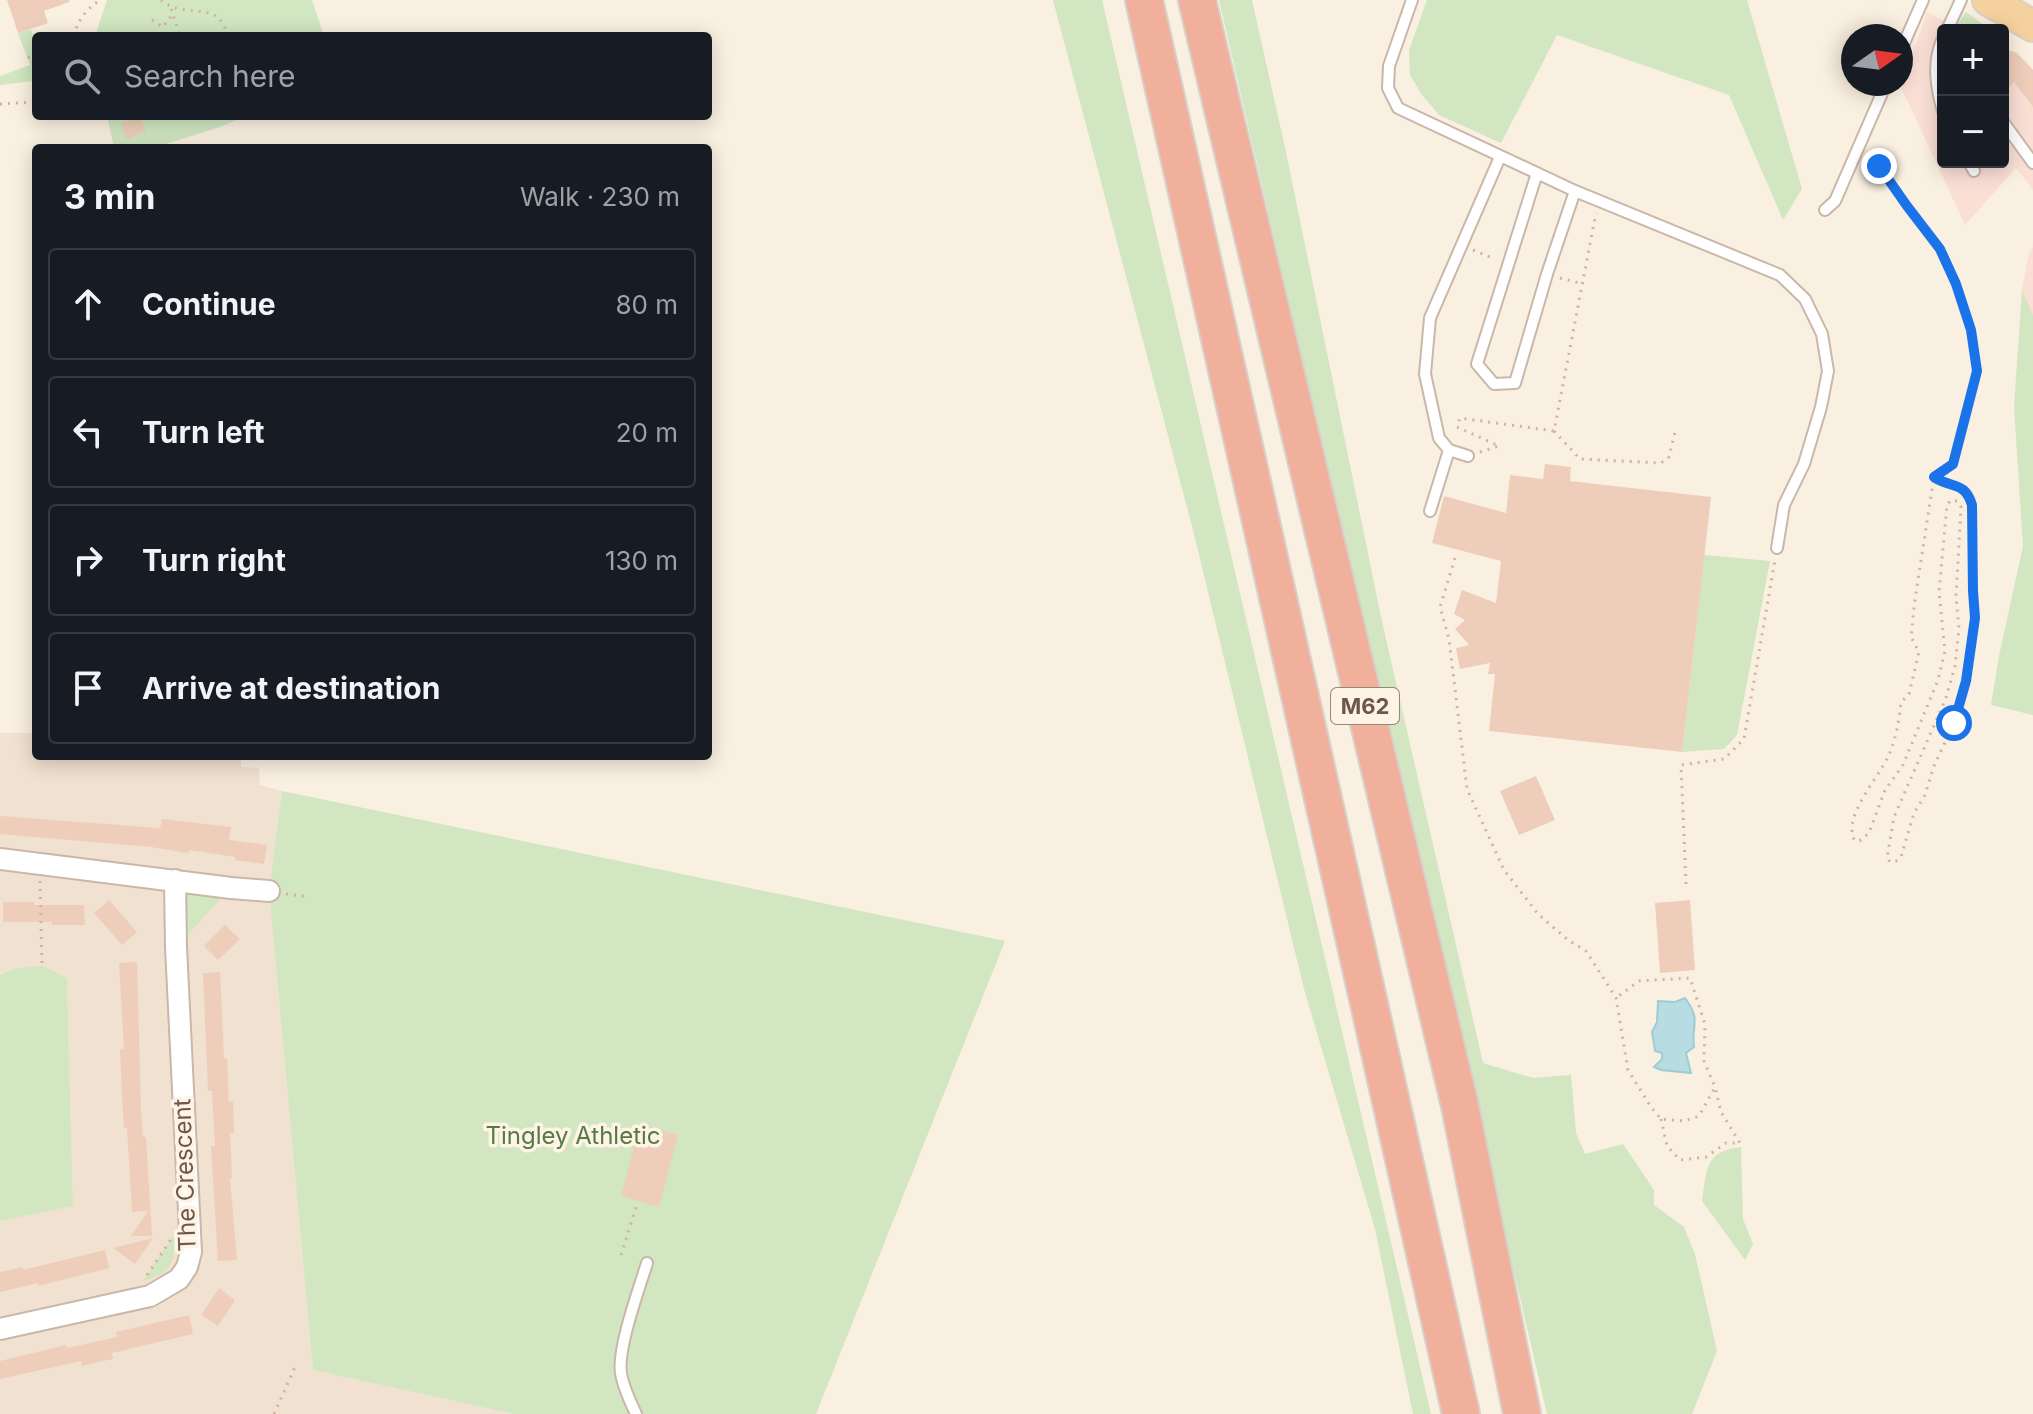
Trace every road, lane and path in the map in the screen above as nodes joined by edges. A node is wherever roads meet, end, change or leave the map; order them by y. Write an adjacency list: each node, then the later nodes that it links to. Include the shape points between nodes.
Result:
1 (100, 0): 15 (path, via 79,19)
2 (161, 0): 9 (path)
3 (1144, 0): 60 (highway, M62)
4 (1197, 0): 61 (highway, M62, via 1460,1106)
5 (1412, 0): 27 (lane, via 1389,66 1388,88 1398,108)
6 (1923, 0): 12 (lane)
7 (1961, 0): 13 (lane)
8 (1988, 0): 14 (main road)
9 (169, 6): 10 (path); 17 (path, via 208,12 221,20)
10 (174, 12): 11 (path, via 163,27); 16 (path)
11 (152, 20)
12 (1912, 24)
13 (1950, 24)
14 (2033, 26)
15 (75, 32)
16 (179, 32)
17 (226, 32)
18 (32, 56): 19 (path)
19 (28, 58)
20 (1937, 59): 21 (lane)
21 (1937, 92)
22 (1881, 96): 26 (lane)
23 (32, 102): 24 (path)
24 (0, 104)
25 (2009, 130): 28 (lane)
26 (1861, 142): 32 (lane, via 1835,201); 37 (path, via 1940,249 1971,330 1977,371 1953,464)
27 (1500, 157): 29 (lane); 35 (lane, via 1430,318 1425,374 1439,438)
28 (2033, 163)
29 (1537, 173): 30 (lane); 30 (lane, via 1477,364 1494,384 1515,383)
30 (1575, 191): 31 (lane)
31 (1598, 201): 34 (path); 39 (lane, via 1780,275 1805,299 1822,334 1828,371 1804,464 1784,505)
32 (1825, 210)
33 (1676, 428): 34 (path, via 1669,457 1661,463 1580,459)
34 (1554, 431): 36 (path, via 1460,418 1457,427 1499,446)
35 (1449, 450): 36 (lane); 38 (lane)
36 (1468, 456)
37 (1934, 477): 37 (path, via 1911,637 1919,652 1909,694 1901,702 1887,758 1851,824 1855,841 1869,833 1938,680 1945,651 1941,552 1947,505 1957,501 1961,507 1955,666 1894,817 1890,862 1901,857 1914,813 1954,723 1975,618 1969,493)
38 (1430, 511)
39 (1777, 548): 44 (path, via 1744,739 1724,759 1681,765)
40 (1455, 558): 48 (path, via 1440,607 1449,639 1467,789 1504,870 1538,914 1586,951)
41 (0, 859): 42 (street)
42 (40, 864): 43 (street); 47 (path)
43 (175, 880): 45 (street); 52 (street, The Crescent)
44 (1686, 884)
45 (269, 891): 46 (path)
46 (310, 897)
47 (42, 966)
48 (1616, 998): 49 (path, via 1639,981 1690,978 1705,1024 1704,1061); 50 (path, via 1628,1070)
49 (1715, 1087): 50 (path, via 1699,1116); 50 (path, via 1721,1112 1740,1143 1726,1143 1706,1157 1680,1160 1667,1146)
50 (1661, 1119)
51 (637, 1204): 53 (path)
52 (189, 1213): 55 (path); 55 (street, The Crescent, via 191,1252 179,1279)
53 (621, 1255)
54 (647, 1263): 59 (lane, via 621,1352 620,1370)
55 (129, 1301): 56 (street, The Crescent)
56 (0, 1329)
57 (295, 1367): 58 (path)
58 (274, 1414)
59 (636, 1414)
60 (1461, 1414)
61 (1522, 1414)

